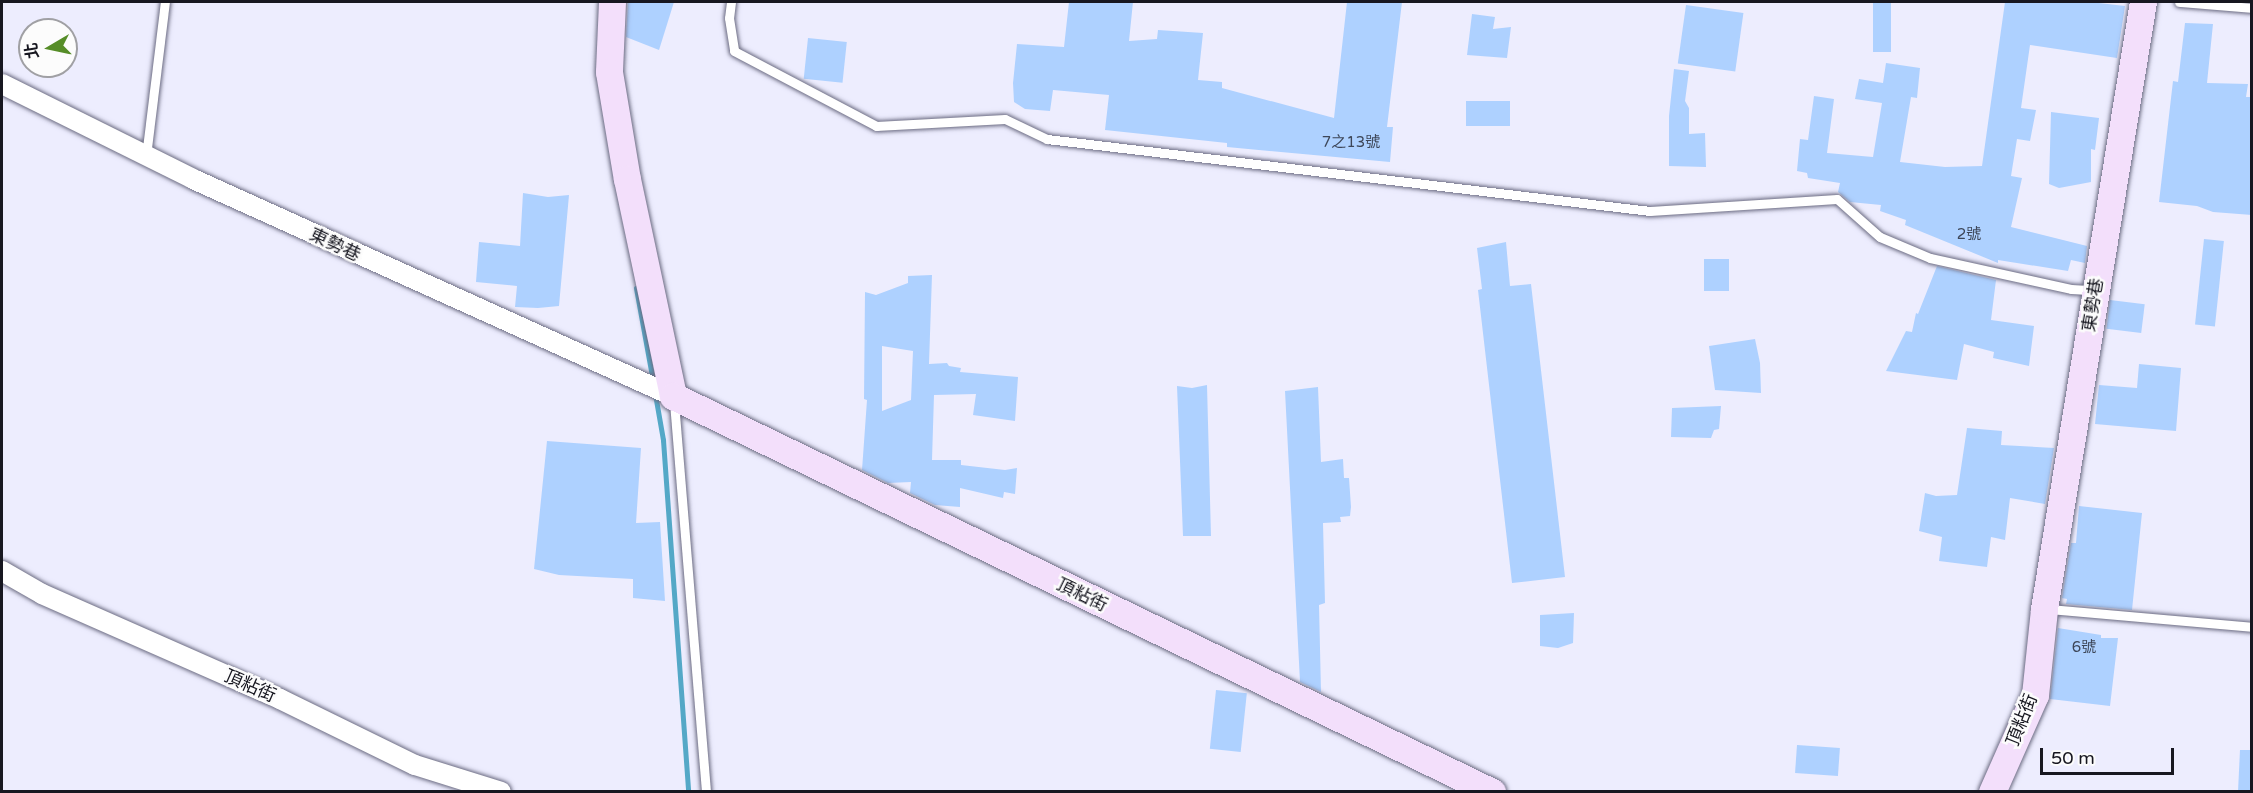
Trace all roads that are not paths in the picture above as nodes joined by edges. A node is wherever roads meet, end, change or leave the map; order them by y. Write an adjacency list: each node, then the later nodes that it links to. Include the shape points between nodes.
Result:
1 (165, 2): 8 (lane)
2 (612, 2): 10 (street, via 609,72 627,179)
3 (731, 2): 9 (lane, via 734,51 876,126 1005,119 1047,139 1650,211 1837,199 1880,237 1930,258 2071,289)
4 (2144, 2): 9 (street, 東勢巷)
5 (2179, 2): 6 (lane)
6 (2252, 8)
7 (2, 84): 8 (street, 東勢巷)
8 (146, 156): 10 (street, 東勢巷, via 503,322)
9 (2096, 290): 12 (street, 東勢巷)
10 (673, 396): 15 (lane); 16 (street, 頂粘街)
11 (2, 572): 14 (street, 頂粘街, via 415,765)
12 (2044, 609): 13 (lane); 17 (street, 頂粘街, via 2035,695)
13 (2252, 627)
14 (501, 792)
15 (706, 792)
16 (1492, 792)
17 (1992, 792)

